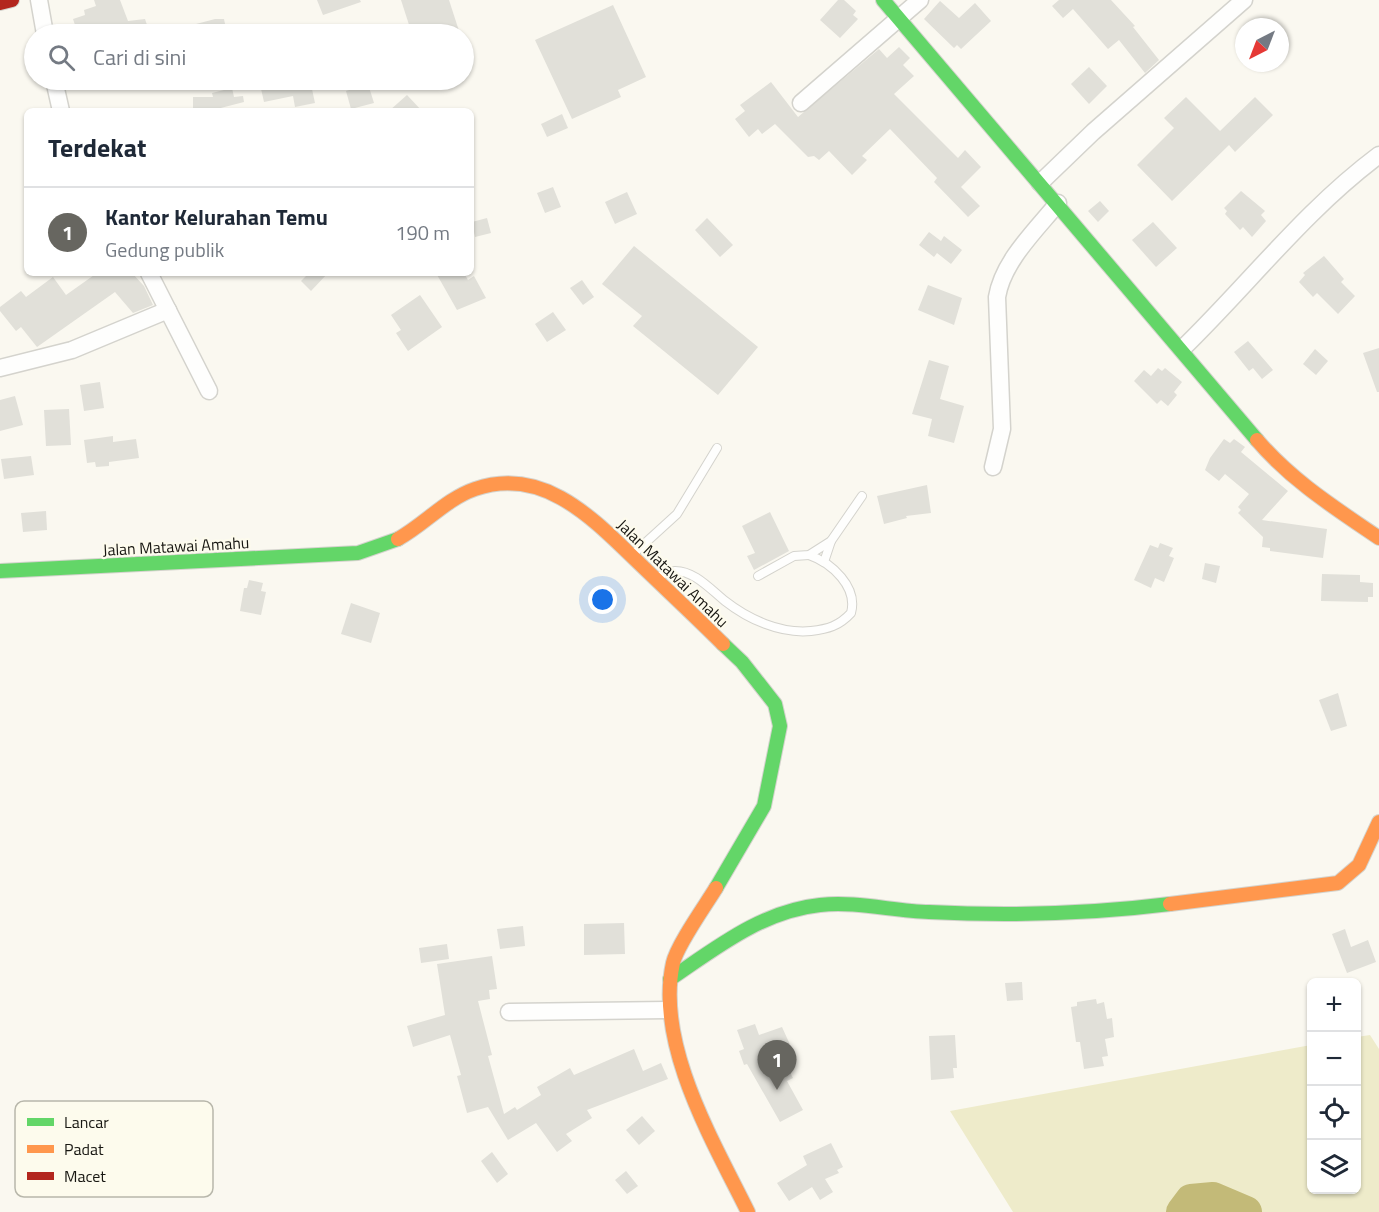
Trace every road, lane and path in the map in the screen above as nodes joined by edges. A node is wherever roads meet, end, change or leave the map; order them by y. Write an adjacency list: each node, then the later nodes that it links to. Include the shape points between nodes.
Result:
1 (12, 0): 6 (main road)
2 (39, 0): 8 (street)
3 (883, 0): 7 (main road)
4 (920, 0): 7 (street)
5 (1244, 0): 13 (street)
6 (0, 3)
7 (899, 19): 10 (street); 13 (main road)
8 (43, 24)
9 (56, 90): 11 (street)
10 (801, 104)
11 (60, 108)
12 (1379, 155): 17 (street, via 1293,229)
13 (1040, 183): 14 (main road)
14 (1058, 203): 17 (main road); 21 (street, via 1013,259 999,285 1002,429)
15 (151, 276): 16 (street)
16 (168, 309): 18 (street, via 72,350); 19 (street)
17 (1182, 349): 23 (main road, via 1274,460 1307,489)
18 (0, 368)
19 (209, 391)
20 (717, 448): 25 (lane, via 677,514)
21 (993, 467)
22 (862, 496): 24 (lane)
23 (1379, 538)
24 (831, 541): 26 (lane); 27 (lane)
25 (632, 555): 28 (main road, Jalan Matawai Amahu, via 570,500 534,485 516,483 471,490 399,539 358,553); 30 (main road, Jalan Matawai Amahu)
26 (809, 555): 27 (lane); 29 (lane, via 794,556)
27 (824, 562): 30 (lane, via 843,579 852,594 851,613 834,627 802,632 760,622 688,574 675,571)
28 (0, 572)
29 (758, 576)
30 (653, 578): 32 (main road, Jalan Matawai Amahu, via 742,662 775,704 780,726 764,806 682,942)
31 (1379, 822): 32 (main road, via 1359,866 1338,883 1117,911 978,914 819,905 767,919 737,933)
32 (670, 979): 33 (main road, Jalan Matawai Amahu)
33 (668, 1010): 34 (street); 35 (main road, Jalan Matawai Amahu, via 693,1101)
34 (509, 1012)
35 (748, 1212)

